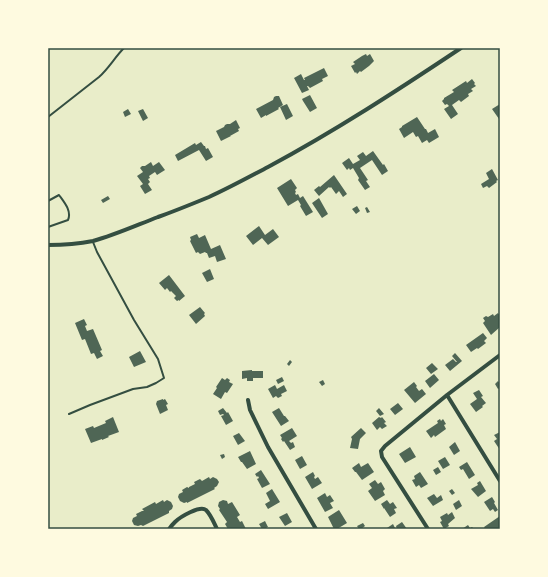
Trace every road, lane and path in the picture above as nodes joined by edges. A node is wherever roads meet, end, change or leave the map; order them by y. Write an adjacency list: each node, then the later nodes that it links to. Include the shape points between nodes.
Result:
1 (124, 48): 3 (lane, via 99,77)
2 (461, 48): 6 (street, via 347,122 251,176 211,196)
3 (48, 117)
4 (48, 201): 5 (lane, via 60,195 70,216 68,220)
5 (48, 226)
6 (93, 241): 7 (street); 11 (lane, via 134,320 158,359 164,378)
7 (48, 245)
8 (500, 355): 9 (street)
9 (447, 395): 12 (street); 16 (street, via 381,451 382,457)
10 (248, 400): 15 (street, via 250,410 268,447)
11 (69, 414)
12 (500, 481)
13 (169, 529): 14 (street, via 178,519 203,508)
14 (217, 529)
15 (316, 529)
16 (428, 529)

